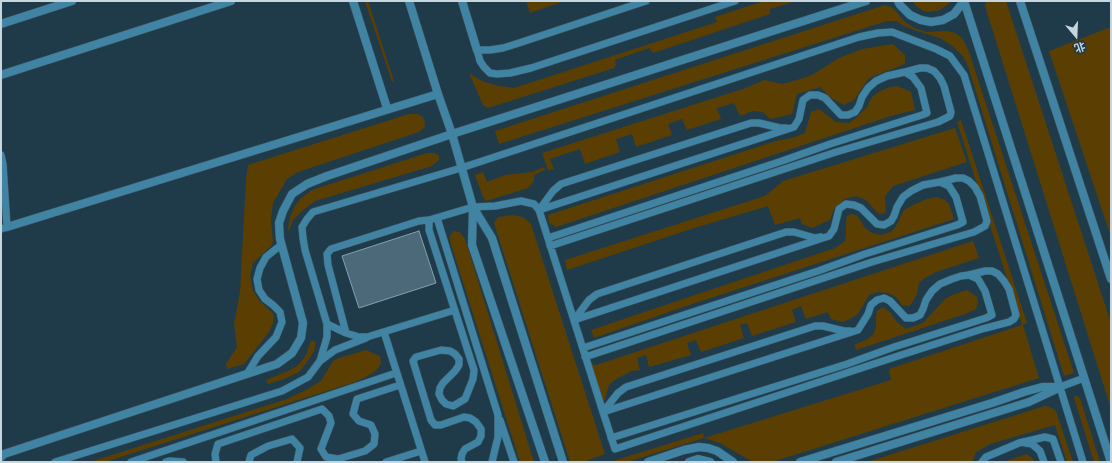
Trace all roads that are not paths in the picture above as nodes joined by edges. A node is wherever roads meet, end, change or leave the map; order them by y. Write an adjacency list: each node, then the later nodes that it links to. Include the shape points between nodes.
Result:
1 (72, 1): 12 (street)
2 (231, 1): 15 (street)
3 (353, 1): 17 (street)
4 (408, 1): 16 (street)
5 (462, 1): 13 (street)
6 (646, 1): 13 (lane, via 518,43 496,49)
7 (736, 1): 13 (lane, via 510,73 490,73 480,61)
8 (866, 1): 19 (street)
9 (898, 1): 10 (street, via 910,15 931,22 943,20 954,14)
10 (964, 1): 46 (street)
11 (1020, 1): 33 (street)
12 (1, 24)
13 (477, 50)
14 (905, 72): 18 (lane, via 876,81 868,88 855,112 848,115 841,115 825,98 810,95 803,100 799,119); 29 (lane, via 913,77 921,88 927,113); 31 (lane, via 920,68 934,71 944,86 952,112 950,116)
15 (1, 74)
16 (438, 94): 17 (street); 19 (street)
17 (387, 108): 27 (street)
18 (794, 127): 24 (lane); 24 (lane, via 780,128 751,123 561,184 553,190)
19 (452, 134): 21 (street); 30 (street, via 307,184 292,194 283,211 279,223)
20 (1, 155): 27 (lane)
21 (461, 168): 23 (street); 36 (lane, via 313,212 302,227 305,250); 48 (lane, via 858,37 878,32 892,32 903,36 950,56 964,75)
22 (940, 182): 28 (lane, via 923,185 903,197 890,222 884,225 877,224 861,208 846,204 839,209 834,229); 41 (lane, via 949,186 956,197 963,222); 42 (lane, via 956,178 969,181 980,196 987,221 985,226 974,232 872,262)
23 (473, 207): 24 (lane, via 495,206 521,200 534,204); 25 (lane); 67 (street, via 472,245); 68 (street, via 492,238)
24 (539, 210): 29 (lane)
25 (437, 218): 26 (lane); 50 (lane)
26 (429, 220): 34 (lane, via 429,230); 38 (lane, via 331,249 327,254)
27 (4, 228)
28 (829, 236): 35 (lane); 35 (lane, via 815,238 786,232 604,291 589,300)
29 (548, 238): 31 (lane)
30 (281, 245): 45 (lane, via 266,258 257,279 259,290 280,312 282,322 276,337 258,356); 45 (street, via 303,323 301,338 292,353 277,364)
31 (550, 246): 35 (lane)
32 (969, 275): 37 (lane, via 940,284 926,300 920,315 913,318 906,318 890,301 884,298 877,300 871,305); 51 (lane, via 978,279 985,291 992,315 986,318); 51 (lane, via 985,271 998,274 1009,289 1016,315 1014,319 615,449)
33 (1111, 279)
34 (455, 310): 39 (lane); 64 (lane, via 474,370 464,399 453,406 446,404 439,394 443,383 459,365 455,354 441,350 416,357 413,361 431,420 435,425 464,417 476,422 481,429 478,442 465,449 462,454)
35 (574, 320): 41 (lane)
36 (327, 324): 38 (lane); 43 (lane, via 327,337)
37 (858, 330): 49 (lane); 49 (lane, via 844,331 823,326 808,328 626,387)
38 (346, 332): 40 (lane)
39 (384, 332): 40 (lane); 44 (lane)
40 (367, 337): 43 (lane, via 335,350)
41 (583, 348): 42 (lane)
42 (585, 357): 49 (lane)
43 (320, 361): 55 (lane, via 308,377 282,391)
44 (396, 373): 47 (lane); 56 (lane)
45 (247, 374): 54 (street, via 4,454)
46 (1084, 378): 48 (lane); 79 (street)
47 (400, 384): 53 (lane); 59 (lane, via 357,399 353,414 359,421 370,425 375,434 374,444 365,451 338,459 326,457 321,450 331,423 329,416 322,409 218,444)
48 (1060, 387): 73 (street, via 1042,387); 74 (street, via 1029,402); 78 (lane)
49 (603, 412): 51 (lane)
50 (498, 415): 65 (lane, via 498,437); 66 (lane)
51 (611, 438)
52 (1019, 443): 75 (lane, via 986,457); 76 (lane, via 1032,444 1040,451); 77 (lane, via 1045,437 1053,440)
53 (421, 451): 62 (lane); 63 (lane)
54 (1, 458)
55 (55, 462)
56 (130, 462)
57 (166, 462): 58 (lane)
58 (183, 462)
59 (216, 462)
60 (249, 462): 61 (lane, via 251,454 292,439 300,448)
61 (297, 462)
62 (386, 462)
63 (425, 462)
64 (462, 462)
65 (492, 462)
66 (514, 462)
67 (545, 462)
68 (564, 462)
69 (648, 462): 72 (street, via 699,447 708,448)
70 (688, 462): 71 (street, via 698,459)
71 (710, 462)
72 (733, 462)
73 (800, 462)
74 (836, 462)
75 (982, 462)
76 (1044, 462)
77 (1061, 462)
78 (1083, 462)
79 (1111, 462)

